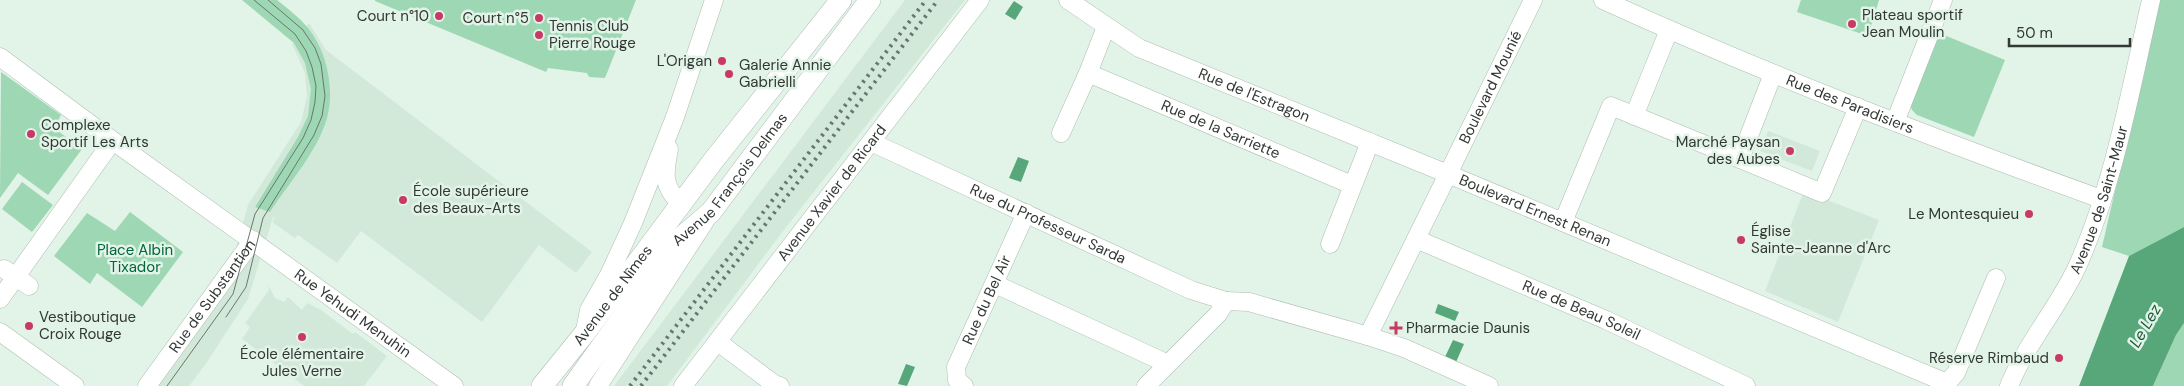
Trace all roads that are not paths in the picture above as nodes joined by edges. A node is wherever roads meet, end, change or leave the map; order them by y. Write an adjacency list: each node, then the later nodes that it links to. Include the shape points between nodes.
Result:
1 (714, 0): 17 (street)
2 (841, 0): 27 (main road, Avenue François Delmas)
3 (870, 0): 28 (main road, Avenue François Delmas)
4 (980, 0): 21 (street, Avenue Xavier de Ricard)
5 (1068, 0): 10 (street, Rue de l'Estragon)
6 (1532, 0): 24 (street, Boulevard Mounié)
7 (1602, 0): 11 (street, Rue des Paradisiers)
8 (1943, 0): 18 (street)
9 (2152, 0): 26 (street, Avenue de Saint-Maur)
10 (1106, 27): 13 (street); 22 (street, Rue de l'Estragon, via 1139,48)
11 (1669, 30): 14 (street, Rue des Paradisiers); 16 (street)
12 (0, 57): 20 (street, Rue de Substantion)
13 (1088, 73): 19 (street); 25 (street, Rue de la Sarriette)
14 (1773, 74): 15 (street, Rue des Paradisiers); 23 (street)
15 (1858, 107): 18 (street, Rue des Paradisiers); 23 (street, via 1822,193)
16 (1634, 116): 23 (street); 30 (street, via 1611,106)
17 (675, 117): 27 (street, via 665,182 670,194); 40 (street, via 633,223 589,310)
18 (1895, 122): 26 (street, Rue des Paradisiers)
19 (1061, 133)
20 (109, 138): 32 (street, Rue de Substantion); 37 (street, via 104,145 106,150)
21 (871, 142): 29 (street, Rue du Professeur Sarda); 42 (street, Avenue Xavier de Ricard)
22 (1370, 142): 24 (street, Rue de l'Estragon); 25 (street)
23 (1740, 159)
24 (1448, 174): 30 (street, Boulevard Ernest Renan); 31 (street, Boulevard Ernest Renan)
25 (1352, 185): 34 (street)
26 (2101, 198): 56 (street, Avenue de Saint-Maur, via 2076,269)
27 (681, 204): 33 (main road, Avenue François Delmas); 40 (main road, Avenue de Nîmes)
28 (711, 212): 33 (main road, Avenue François Delmas); 44 (street, Avenue de Nîmes, via 664,288)
29 (1026, 213): 36 (street, Rue du Bel Air); 38 (street, Rue du Professeur Sarda, via 1191,290)
30 (1563, 222): 45 (street, Boulevard Ernest Renan)
31 (1416, 239): 41 (street, Boulevard Ernest Renan); 55 (street, Rue de Beau Soleil, via 1606,320)
32 (253, 240): 47 (street, Rue de Substantion); 48 (street, Rue Yehudi Menuhin)
33 (677, 241): 44 (main road, Avenue de Nîmes)
34 (1330, 244)
35 (1996, 278): 45 (street, via 1956,373)
36 (995, 284): 43 (street); 52 (street, Rue du Bel Air, via 956,367 957,380)
37 (0, 299)
38 (1226, 301): 41 (street, via 1249,302); 43 (street, via 1218,314)
39 (0, 332): 46 (street)
40 (584, 334): 49 (main road, Avenue de Nîmes)
41 (1368, 336): 54 (street, via 1404,348)
42 (718, 342): 50 (street, Avenue Xavier de Ricard); 51 (street)
43 (1168, 364): 53 (street)
44 (583, 383)
45 (1948, 384)
46 (76, 386)
47 (147, 386)
48 (454, 386)
49 (542, 386)
50 (683, 386)
51 (780, 386)
52 (964, 386)
53 (1146, 386)
54 (1489, 386)
55 (1746, 386)
56 (2009, 386)

